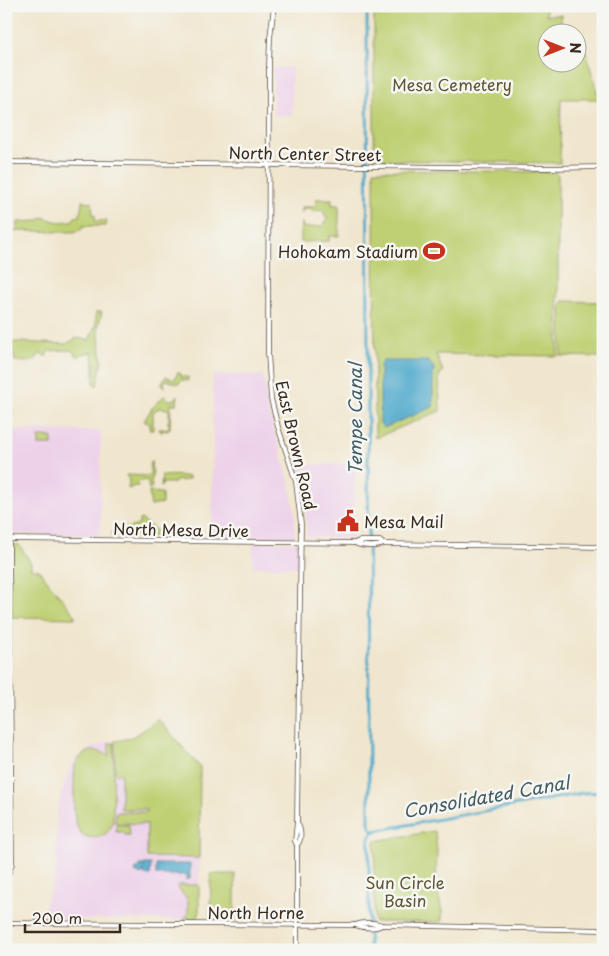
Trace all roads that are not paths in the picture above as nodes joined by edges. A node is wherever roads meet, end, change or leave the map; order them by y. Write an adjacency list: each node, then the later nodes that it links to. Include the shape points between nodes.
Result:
1 (274, 6): 3 (street, East Brown Road, via 269,57)
2 (6, 162): 3 (street, North Center Street)
3 (268, 165): 4 (street, North Center Street); 7 (street, East Brown Road, via 269,384 278,427 296,482)
4 (603, 167)
5 (6, 510): 6 (street)
6 (8, 539): 7 (street, North Mesa Drive); 9 (street, via 12,864)
7 (302, 542): 8 (street, North Mesa Drive); 11 (street, East Brown Road, via 298,822 295,841)
8 (603, 547)
9 (6, 879)
10 (6, 923): 11 (street, North Horne)
11 (297, 925): 12 (street, North Horne); 13 (street, East Brown Road)
12 (603, 930)
13 (297, 950)

